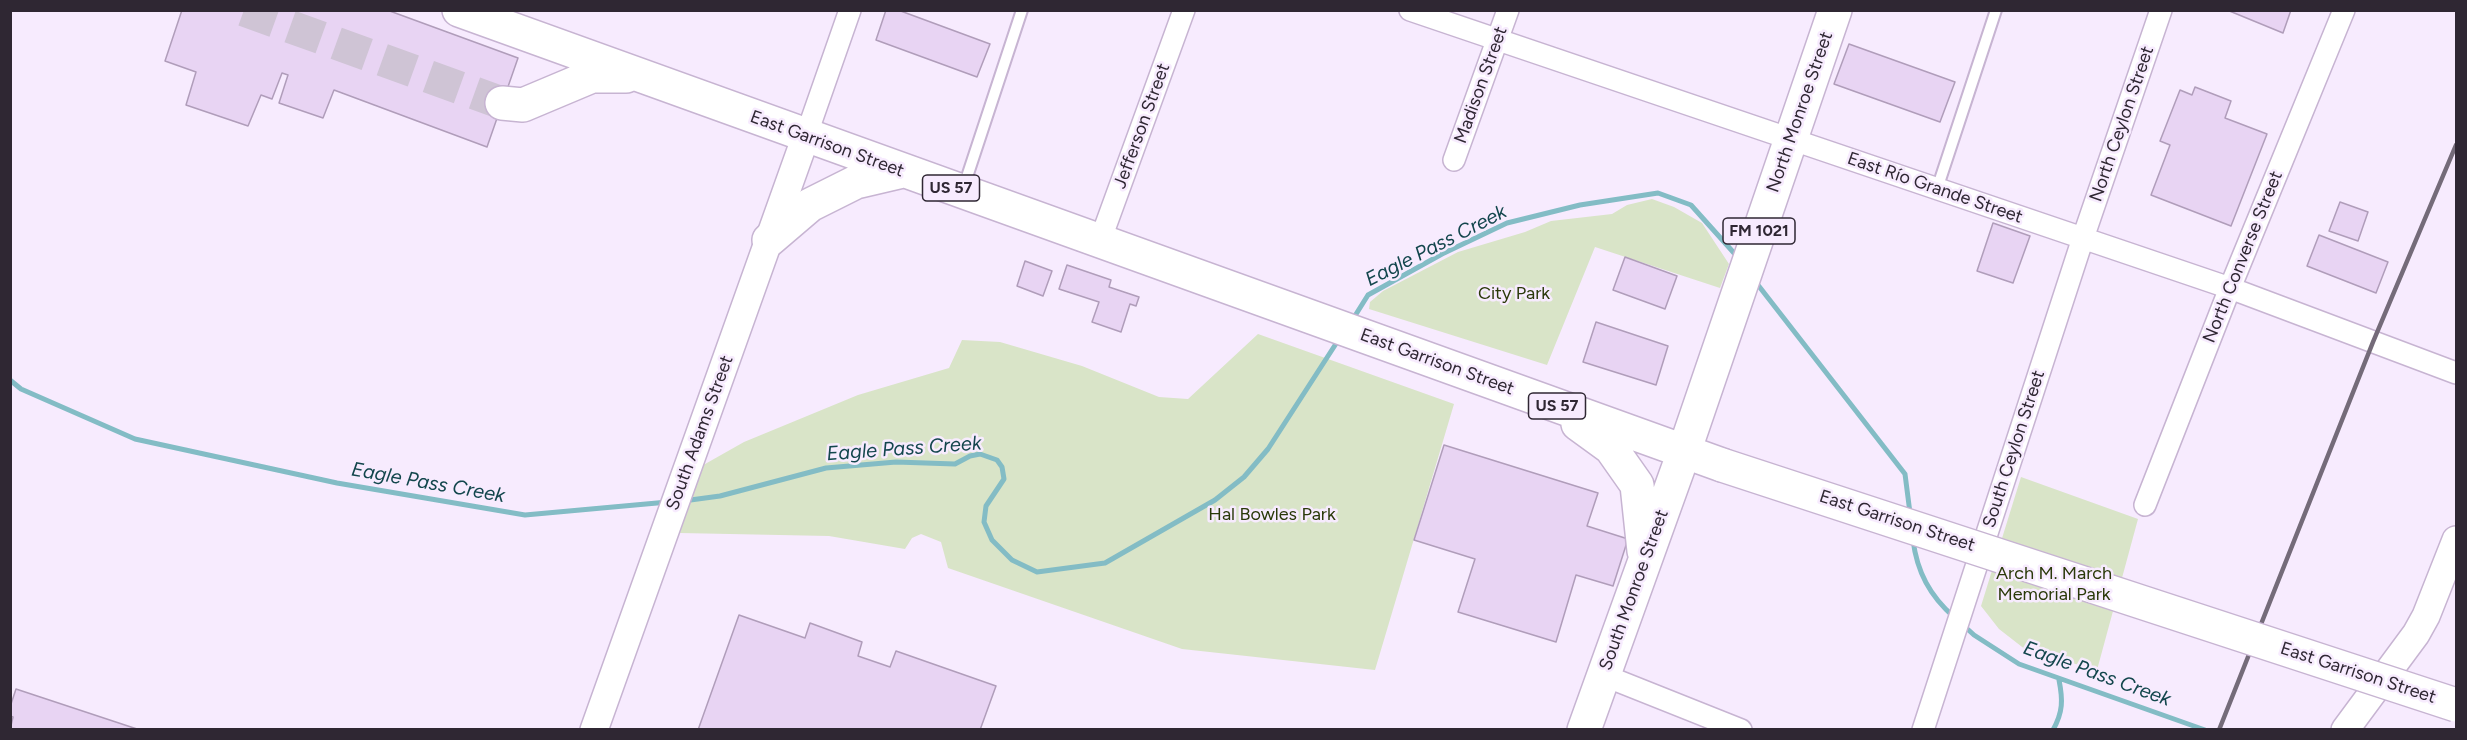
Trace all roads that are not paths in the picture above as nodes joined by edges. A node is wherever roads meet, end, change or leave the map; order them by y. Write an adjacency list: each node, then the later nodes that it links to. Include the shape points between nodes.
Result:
1 (459, 10): 11 (main road, East Garrison Street / US 57)
2 (850, 10): 15 (street)
3 (1022, 10): 20 (lane)
4 (1184, 10): 23 (street, Jefferson Street)
5 (1410, 10): 12 (street, East Río Grande Street)
6 (1508, 10): 12 (street, Madison Street)
7 (1835, 10): 16 (main road, North Monroe Street / FM 1021)
8 (1996, 10): 19 (lane)
9 (2161, 10): 21 (street, North Ceylon Street)
10 (2344, 10): 24 (street, North Converse Street)
11 (519, 20): 13 (main road, East Garrison Street / US 57)
12 (1497, 40): 16 (street, East Río Grande Street); 17 (street, Madison Street)
13 (640, 77): 14 (main road, US 57, via 592,76 524,105); 15 (main road, East Garrison Street / US 57)
14 (502, 103)
15 (806, 136): 18 (main road, East Garrison Street / US 57); 22 (street, South Adams Street)
16 (1790, 139): 19 (street, East Río Grande Street); 27 (main road, North Monroe Street / FM 1021)
17 (1454, 160)
18 (903, 171): 20 (main road, East Garrison Street / US 57); 22 (main road, via 856,182 819,200)
19 (1937, 189): 21 (street, East Río Grande Street)
20 (962, 192): 23 (main road, East Garrison Street / US 57)
21 (2083, 238): 24 (street, East Río Grande Street); 36 (street, South Ceylon Street)
22 (769, 240): 33 (street, South Adams Street)
23 (1100, 241): 26 (main road, East Garrison Street / US 57)
24 (2230, 288): 25 (street, East Río Grande Street); 28 (street, North Converse Street)
25 (2457, 373)
26 (1550, 403): 27 (main road, East Garrison Street / US 57); 30 (main road, via 1611,448 1637,485)
27 (1684, 452): 30 (main road, South Monroe Street / FM 1021); 32 (main road, East Garrison Street / US 57, bridge)
28 (2145, 505)
29 (2457, 540): 37 (street, via 2426,616 2398,661)
30 (1645, 558): 31 (main road, South Monroe Street / FM 1021)
31 (1603, 675): 34 (main road, South Monroe Street / FM 1021); 35 (street)
32 (2457, 705)
33 (594, 729)
34 (1584, 729)
35 (1742, 729)
36 (1923, 729)
37 (2345, 729)

